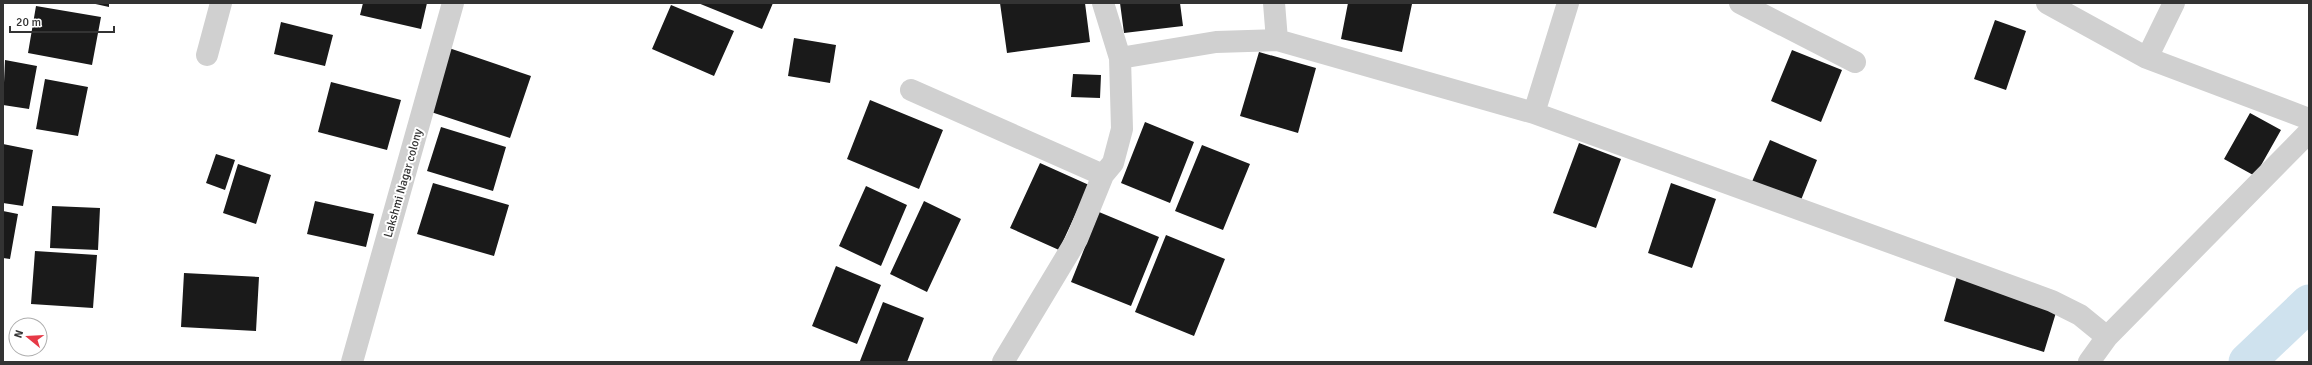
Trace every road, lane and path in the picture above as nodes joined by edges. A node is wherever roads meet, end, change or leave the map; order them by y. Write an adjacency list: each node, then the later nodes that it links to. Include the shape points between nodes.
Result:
1 (221, 3): 10 (street)
2 (452, 3): 20 (street, Lakshmi Nagar colony)
3 (1103, 3): 11 (street)
4 (1274, 3): 9 (street)
5 (1568, 3): 15 (street)
6 (1740, 3): 13 (street)
7 (2047, 3): 12 (street)
8 (2174, 3): 12 (street)
9 (1277, 40): 11 (street, via 1216,42); 15 (street)
10 (207, 55)
11 (1120, 58): 18 (street, via 1122,129 1113,163)
12 (2147, 58): 16 (street)
13 (1855, 62)
14 (911, 90): 18 (street)
15 (1534, 113): 19 (street, via 2052,301 2080,315)
16 (2309, 119)
17 (2309, 132): 19 (street)
18 (1103, 175): 21 (street, via 1077,238)
19 (2107, 338): 22 (street)
20 (352, 362)
21 (1004, 362)
22 (2089, 362)

